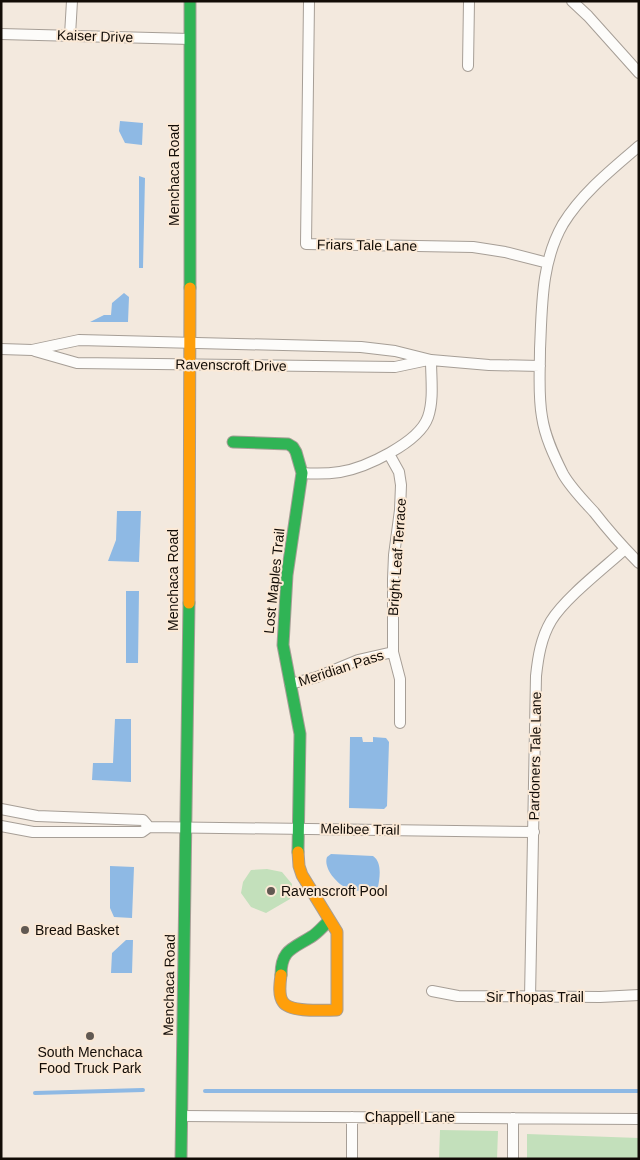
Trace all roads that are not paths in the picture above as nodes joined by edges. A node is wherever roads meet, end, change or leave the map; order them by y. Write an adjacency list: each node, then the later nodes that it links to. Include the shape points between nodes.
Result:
1 (72, 1): 7 (street)
2 (190, 1): 8 (main road, Menchaca Road)
3 (309, 1): 12 (street, Friars Tale Lane, via 306,244 473,247)
4 (469, 1): 9 (street)
5 (572, 1): 10 (street)
6 (1, 34): 7 (street, Kaiser Drive)
7 (70, 35): 8 (street, Kaiser Drive)
8 (190, 39): 13 (main road, Menchaca Road)
9 (468, 66)
10 (639, 73)
11 (639, 146): 12 (street, via 596,184 574,209 562,225)
12 (548, 263): 18 (street, via 543,293)
13 (190, 343): 15 (street, Ravenscroft Drive, via 79,340); 16 (street, Ravenscroft Drive, via 361,347); 17 (main road, Menchaca Road)
14 (1, 349): 15 (street, Ravenscroft Drive)
15 (32, 350): 17 (street, Ravenscroft Drive, via 76,363)
16 (431, 360): 17 (street, Ravenscroft Drive, via 395,367); 18 (street, Ravenscroft Drive); 20 (street, via 427,418 416,434)
17 (189, 365): 30 (main road, Menchaca Road)
18 (540, 366): 22 (street, via 542,418 551,448 576,492)
19 (232, 442): 21 (main road, Lost Maples Trail, via 288,444 296,452)
20 (389, 454): 21 (street, via 352,470); 24 (street, Bright Leaf Terrace, via 400,472 401,485 394,556)
21 (302, 473): 25 (main road, Lost Maples Trail, via 285,594 283,645)
22 (625, 549): 23 (street); 32 (street, Pardoners Tale Lane, via 552,620 540,647 536,676)
23 (639, 564)
24 (393, 652): 25 (street, Meridian Pass, via 358,660 317,678); 26 (street, Bright Leaf Terrace, via 400,679)
25 (290, 684): 31 (main road, Lost Maples Trail, via 300,734)
26 (400, 723)
27 (1, 809): 29 (street, via 37,816 143,820)
28 (1, 826): 29 (street, via 33,832 142,832)
29 (149, 827): 30 (street, Melibee Trail)
30 (186, 828): 31 (street, Melibee Trail); 37 (main road, Menchaca Road)
31 (298, 828): 32 (street, Melibee Trail); 33 (main road, Lost Maples Trail, via 299,866)
32 (534, 832): 36 (street, Pardoners Tale Lane)
33 (330, 921): 33 (main road, Lost Maples Trail, via 338,941 337,1010 288,1007 280,991 283,957)
34 (432, 991): 36 (street, Sir Thopas Trail, via 458,996)
35 (639, 995): 36 (street, Sir Thopas Trail)
36 (530, 998)
37 (182, 1116): 38 (street, Chappell Lane); 41 (main road, Menchaca Road)
38 (352, 1117): 39 (street, Chappell Lane); 42 (street)
39 (513, 1118): 40 (street, Chappell Lane); 43 (street)
40 (639, 1119)
41 (181, 1159)
42 (352, 1159)
43 (513, 1159)

